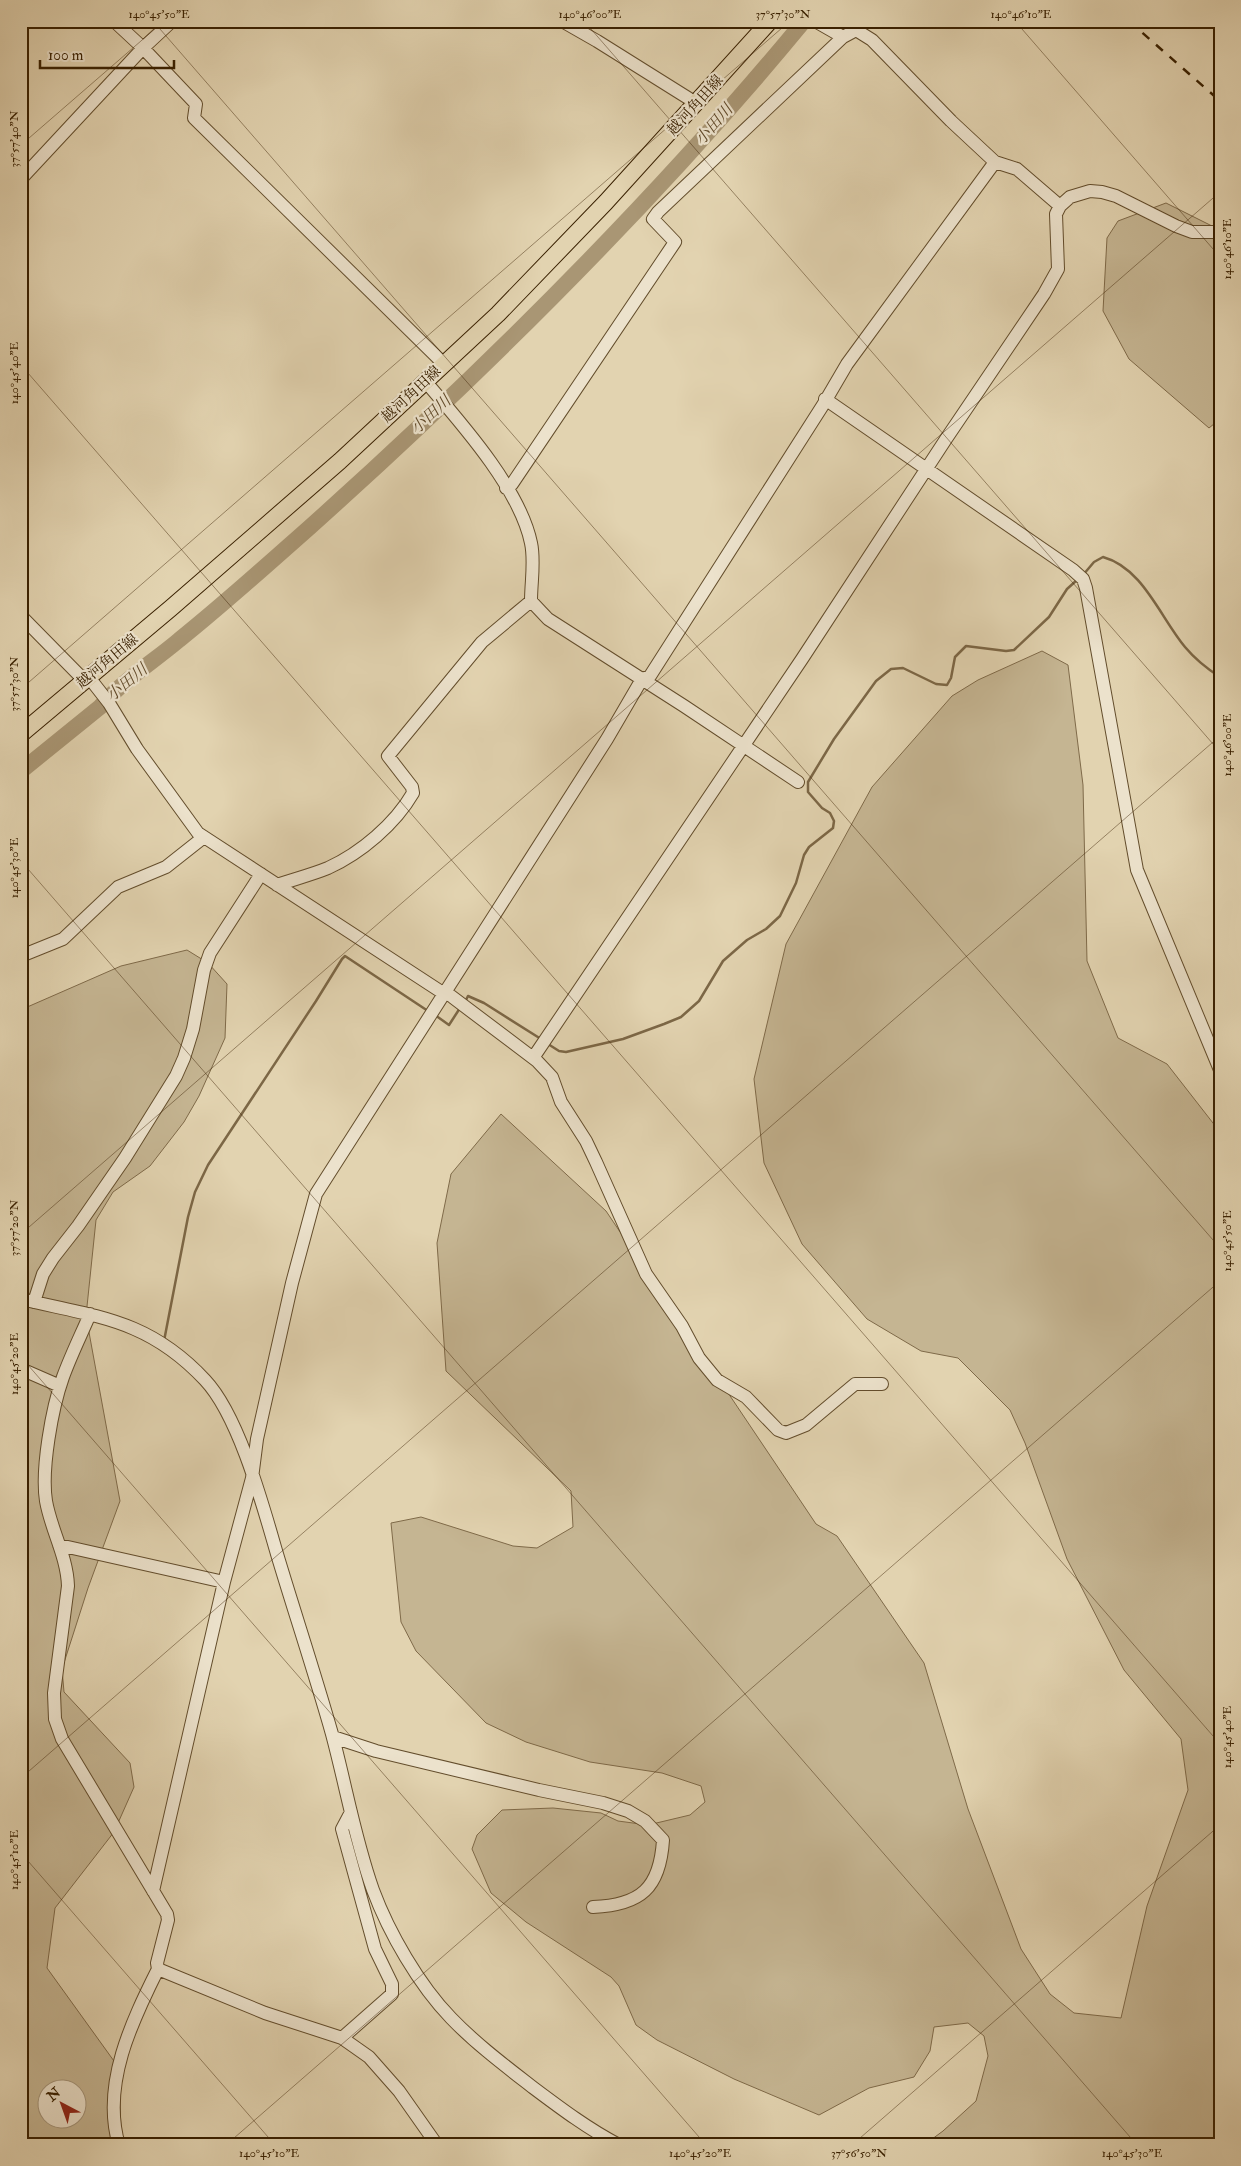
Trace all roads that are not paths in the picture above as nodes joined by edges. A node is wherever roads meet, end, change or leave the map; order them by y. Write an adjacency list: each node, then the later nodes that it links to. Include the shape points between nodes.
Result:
1 (114, 21): 7 (street)
2 (172, 21): 7 (street)
3 (562, 21): 8 (street)
4 (770, 21): 8 (main road, 越河角田線)
5 (817, 22): 6 (street)
6 (843, 37): 9 (street, via 856,30 872,40); 17 (street, via 658,212 653,220 675,242 575,393 512,484)
7 (143, 48): 10 (street); 13 (street, via 196,104 194,118)
8 (696, 103): 13 (main road, 越河角田線, via 498,314)
9 (995, 162): 11 (street, via 1017,170); 15 (street, via 846,364)
10 (21, 179)
11 (1060, 206): 12 (street, via 1070,197 1090,191 1102,192 1192,232); 16 (street, via 1056,214 1058,269)
12 (1220, 232)
13 (444, 364): 14 (main road, 越河角田線)
14 (425, 381): 17 (street, via 469,433); 20 (main road, 越河角田線, via 340,461)
15 (824, 399): 16 (street); 21 (street, via 694,609 650,676)
16 (927, 470): 23 (street); 31 (street, via 1082,579 1137,870)
17 (506, 488): 18 (street, via 523,515 531,544)
18 (531, 600): 21 (street, via 548,619); 27 (street, via 482,642 388,756 412,787 414,793 408,802 382,831 354,853 328,867)
19 (21, 616): 20 (street)
20 (86, 679): 22 (main road, 越河角田線); 25 (street, via 91,680 109,703 137,750)
21 (642, 679): 23 (street); 29 (street, via 607,739)
22 (21, 734)
23 (744, 745): 24 (street); 30 (street)
24 (798, 782)
25 (204, 837): 26 (street); 28 (street, via 166,867 118,887 63,939)
26 (261, 874): 27 (street); 32 (street, via 210,953 193,1029 176,1076 125,1158 53,1258)
27 (277, 885): 29 (street)
28 (21, 956)
29 (443, 993): 30 (street); 37 (street, via 316,1194 278,1344 257,1439)
30 (533, 1058): 35 (street, via 552,1077 561,1102 586,1141 646,1274 682,1326 699,1358 717,1380 746,1397 778,1430 786,1433 806,1425 855,1384)
31 (1220, 1070)
32 (28, 1301): 33 (street)
33 (90, 1314): 36 (street); 37 (street, via 124,1323 150,1335 207,1382 238,1435)
34 (21, 1369): 36 (street)
35 (882, 1384)
36 (60, 1386): 38 (street, via 46,1455 44,1486)
37 (252, 1478): 39 (street); 40 (street)
38 (59, 1545): 39 (street); 42 (street, via 68,1571 68,1586 54,1693 55,1719 67,1748)
39 (224, 1582): 42 (street)
40 (333, 1737): 41 (street); 43 (street, via 539,1790 603,1803 645,1821 663,1840 654,1881 641,1895)
41 (351, 1812): 45 (street, via 342,1829 375,1949 392,1984 392,1994); 48 (street, via 373,1890 394,1935 441,2007 506,2066 578,2120)
42 (153, 1891): 44 (street, via 168,1920)
43 (593, 1908)
44 (158, 1969): 45 (street, via 265,2013); 46 (street, via 138,2010 114,2093 114,2128)
45 (342, 2038): 47 (street, via 369,2057 399,2091)
46 (119, 2145)
47 (437, 2145)
48 (619, 2145)

